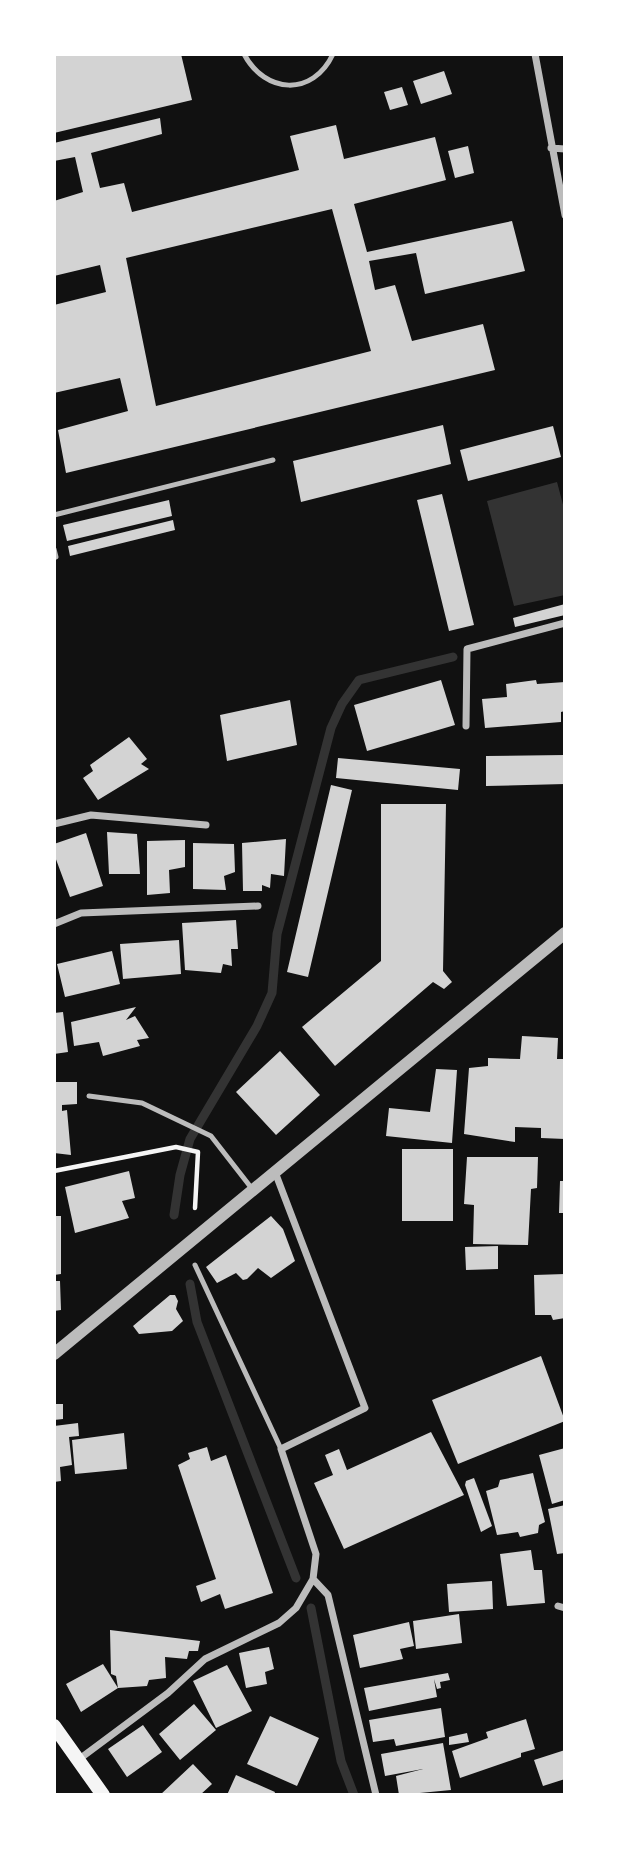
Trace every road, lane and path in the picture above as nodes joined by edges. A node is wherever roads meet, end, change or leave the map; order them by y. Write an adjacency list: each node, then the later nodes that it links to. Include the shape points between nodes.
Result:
1 (244, 54): 2 (lane, via 261,78 290,86 318,76)
2 (333, 54)
3 (535, 54): 4 (street)
4 (551, 148): 5 (street); 6 (street)
5 (565, 149)
6 (565, 215)
7 (273, 460): 8 (lane)
8 (54, 515)
9 (54, 549): 10 (lane)
10 (56, 557)
11 (565, 623): 12 (street, via 467,649)
12 (466, 726)
13 (54, 824): 14 (street, via 91,816)
14 (206, 825)
15 (258, 906): 16 (street, via 81,914)
16 (54, 925)
17 (565, 933): 20 (street)
18 (89, 1096): 21 (lane, via 142,1103 211,1136)
19 (54, 1171): 22 (path, via 176,1147 198,1152)
20 (275, 1172): 21 (street); 25 (street, via 365,1408)
21 (253, 1190): 24 (street)
22 (195, 1208)
23 (195, 1265): 25 (lane)
24 (54, 1354)
25 (281, 1449): 26 (street, via 316,1555)
26 (313, 1579): 28 (street, via 296,1608 279,1623 205,1659); 30 (street, via 328,1595)
27 (54, 1726): 28 (main road)
28 (79, 1760): 29 (main road)
29 (103, 1795)
30 (376, 1795)

